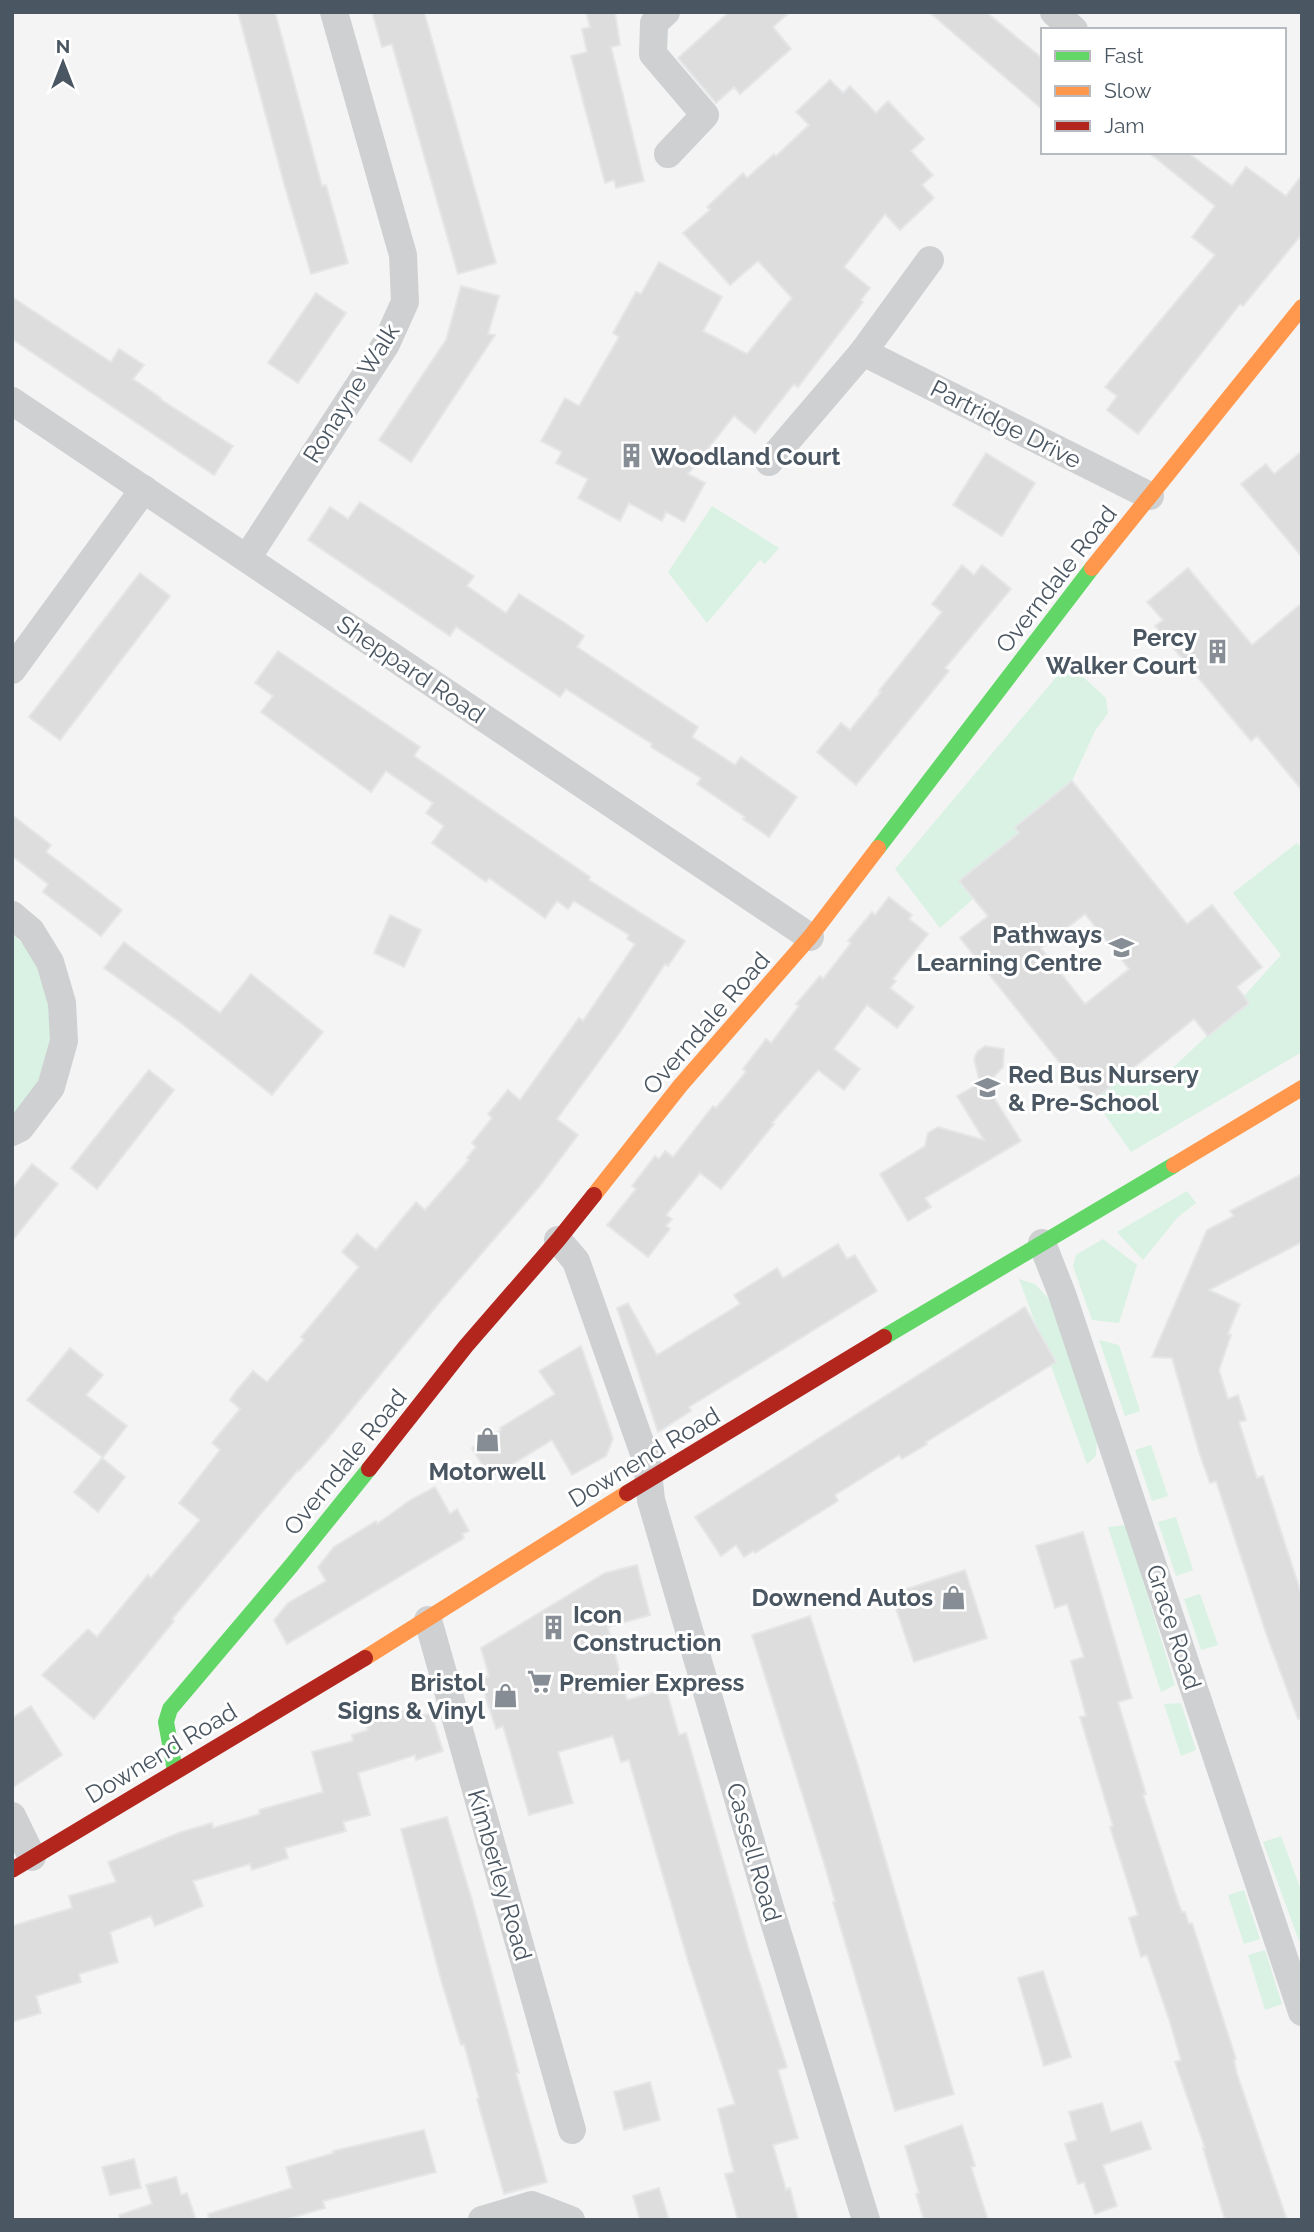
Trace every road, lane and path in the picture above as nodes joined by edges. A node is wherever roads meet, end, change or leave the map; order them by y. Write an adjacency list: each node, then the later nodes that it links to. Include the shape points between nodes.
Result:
1 (334, 12): 13 (street, Ronayne Walk, via 403,255 405,302 386,345)
2 (666, 12): 5 (street, via 654,23 653,54 705,115)
3 (1054, 12): 4 (street)
4 (1072, 28)
5 (668, 154)
6 (930, 260): 8 (street)
7 (1302, 307): 12 (main road, Overndale Road)
8 (863, 352): 10 (street); 12 (street, Partridge Drive)
9 (12, 401): 11 (street, Sheppard Road)
10 (769, 462)
11 (144, 489): 13 (street, Sheppard Road); 14 (street)
12 (1150, 496): 16 (main road, Overndale Road)
13 (247, 558): 16 (street, Sheppard Road)
14 (12, 670)
15 (12, 915): 18 (street, via 31,931 50,962 62,1003 64,1041 51,1087)
16 (810, 937): 19 (main road, Overndale Road, via 680,1086)
17 (1302, 1088): 20 (main road, Downend Road)
18 (12, 1132)
19 (558, 1240): 21 (street, Cassell Road, via 576,1261 647,1462); 23 (main road, Overndale Road, via 170,1709 166,1722)
20 (1042, 1243): 21 (main road, Downend Road); 26 (street, Grace Road)
21 (649, 1482): 22 (main road, Downend Road); 30 (street, Cassell Road, via 773,1918)
22 (428, 1620): 23 (main road, Downend Road); 27 (street, Kimberley Road)
23 (175, 1771): 25 (main road, Downend Road)
24 (12, 1816): 25 (street)
25 (22, 1864)
26 (1302, 2012)
27 (572, 2130)
28 (570, 2219): 29 (street, via 532,2205)
29 (482, 2220)
30 (866, 2220)

